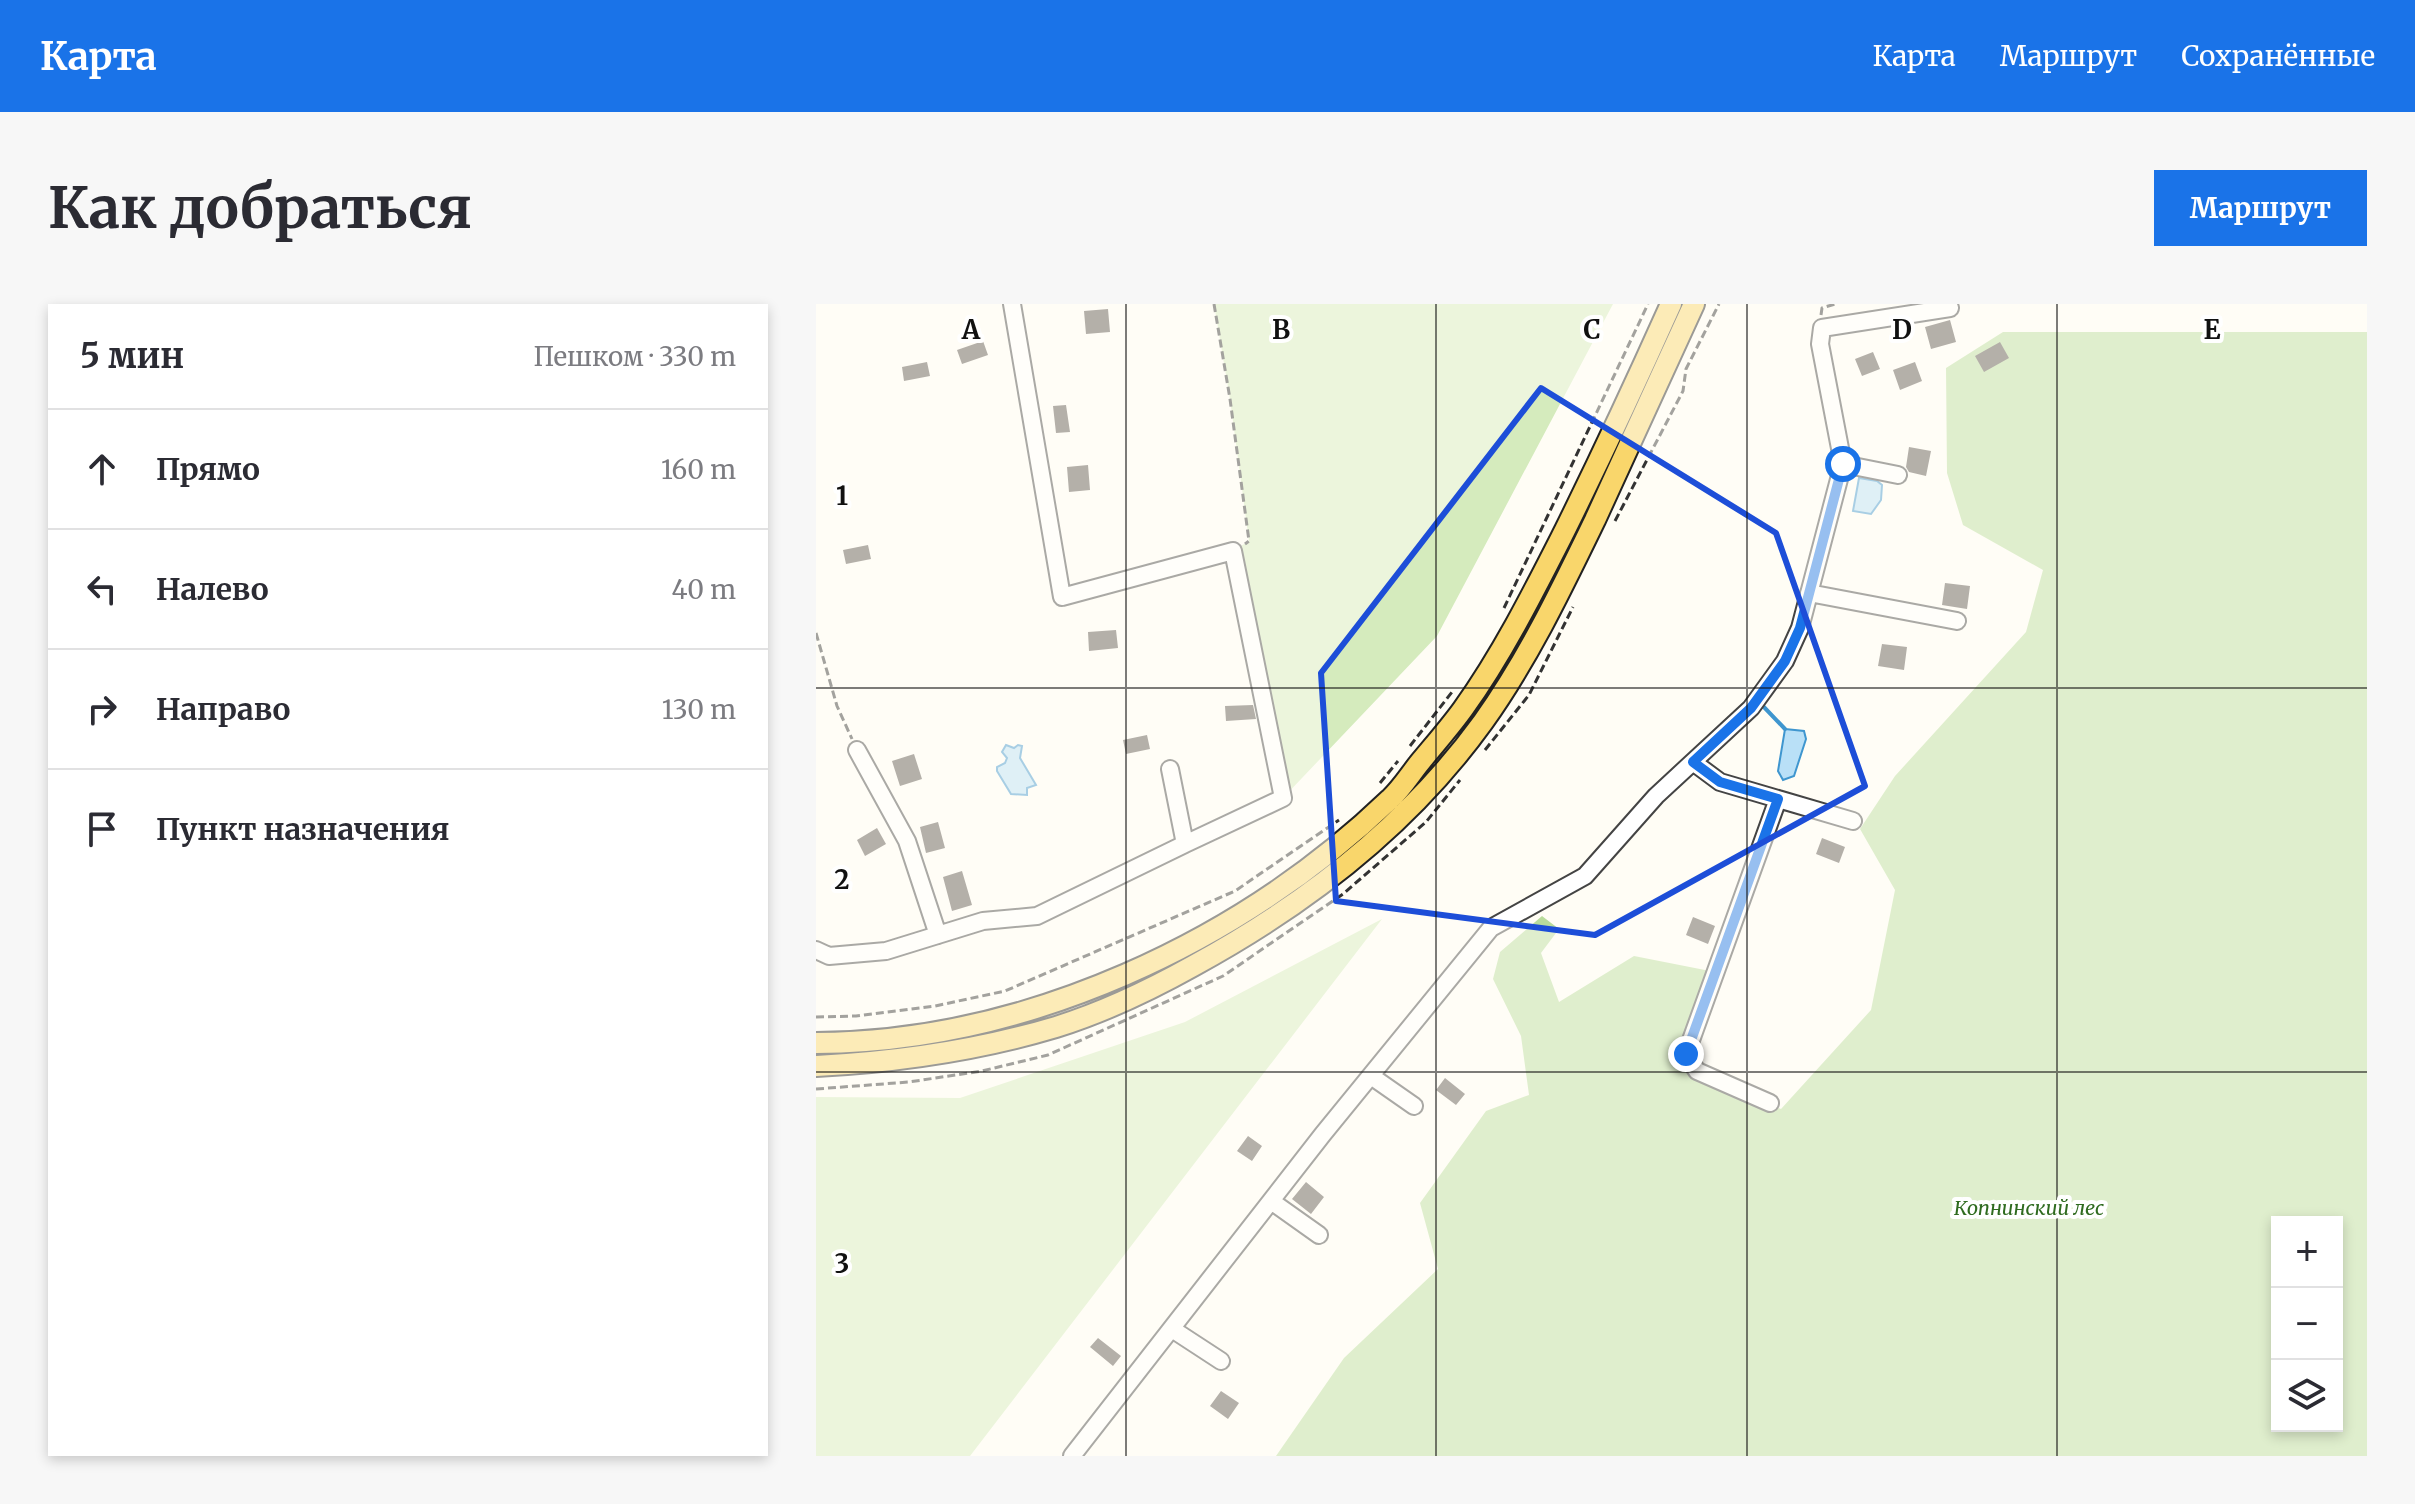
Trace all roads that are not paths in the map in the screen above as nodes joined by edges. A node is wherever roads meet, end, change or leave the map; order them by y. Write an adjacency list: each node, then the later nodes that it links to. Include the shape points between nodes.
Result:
1 (1012, 304): 14 (street, via 1062,597 1233,551 1283,798)
2 (1671, 304): 17 (main road, via 1521,618 1463,709 1392,797 1307,869 1228,922 1132,972 968,1027 856,1043)
3 (1694, 304): 18 (main road, via 1546,623 1482,723 1405,814 1321,886 1144,993 1057,1026 971,1048)
4 (1950, 308): 5 (street, via 1822,328 1820,344)
5 (1843, 464): 6 (street); 7 (street)
6 (1898, 475)
7 (1809, 593): 8 (street); 10 (street, via 1785,661 1751,708)
8 (1957, 621)
9 (857, 750): 15 (street, via 907,841)
10 (1693, 762): 12 (street, via 1720,782); 19 (street, via 1585,876 1491,928)
11 (1170, 769): 14 (street)
12 (1778, 799): 13 (street); 20 (street, via 1686,1054 1697,1071)
13 (1853, 821)
14 (1185, 844): 15 (street, via 1037,916 983,921)
15 (938, 935): 16 (street, via 886,951 829,956)
16 (816, 950)
17 (816, 1043)
18 (816, 1066)
19 (1371, 1076): 21 (street); 22 (street)
20 (1770, 1103)
21 (1414, 1106)
22 (1271, 1201): 23 (street); 24 (street)
23 (1319, 1235)
24 (1172, 1329): 25 (street); 26 (street)
25 (1221, 1361)
26 (1079, 1454)

